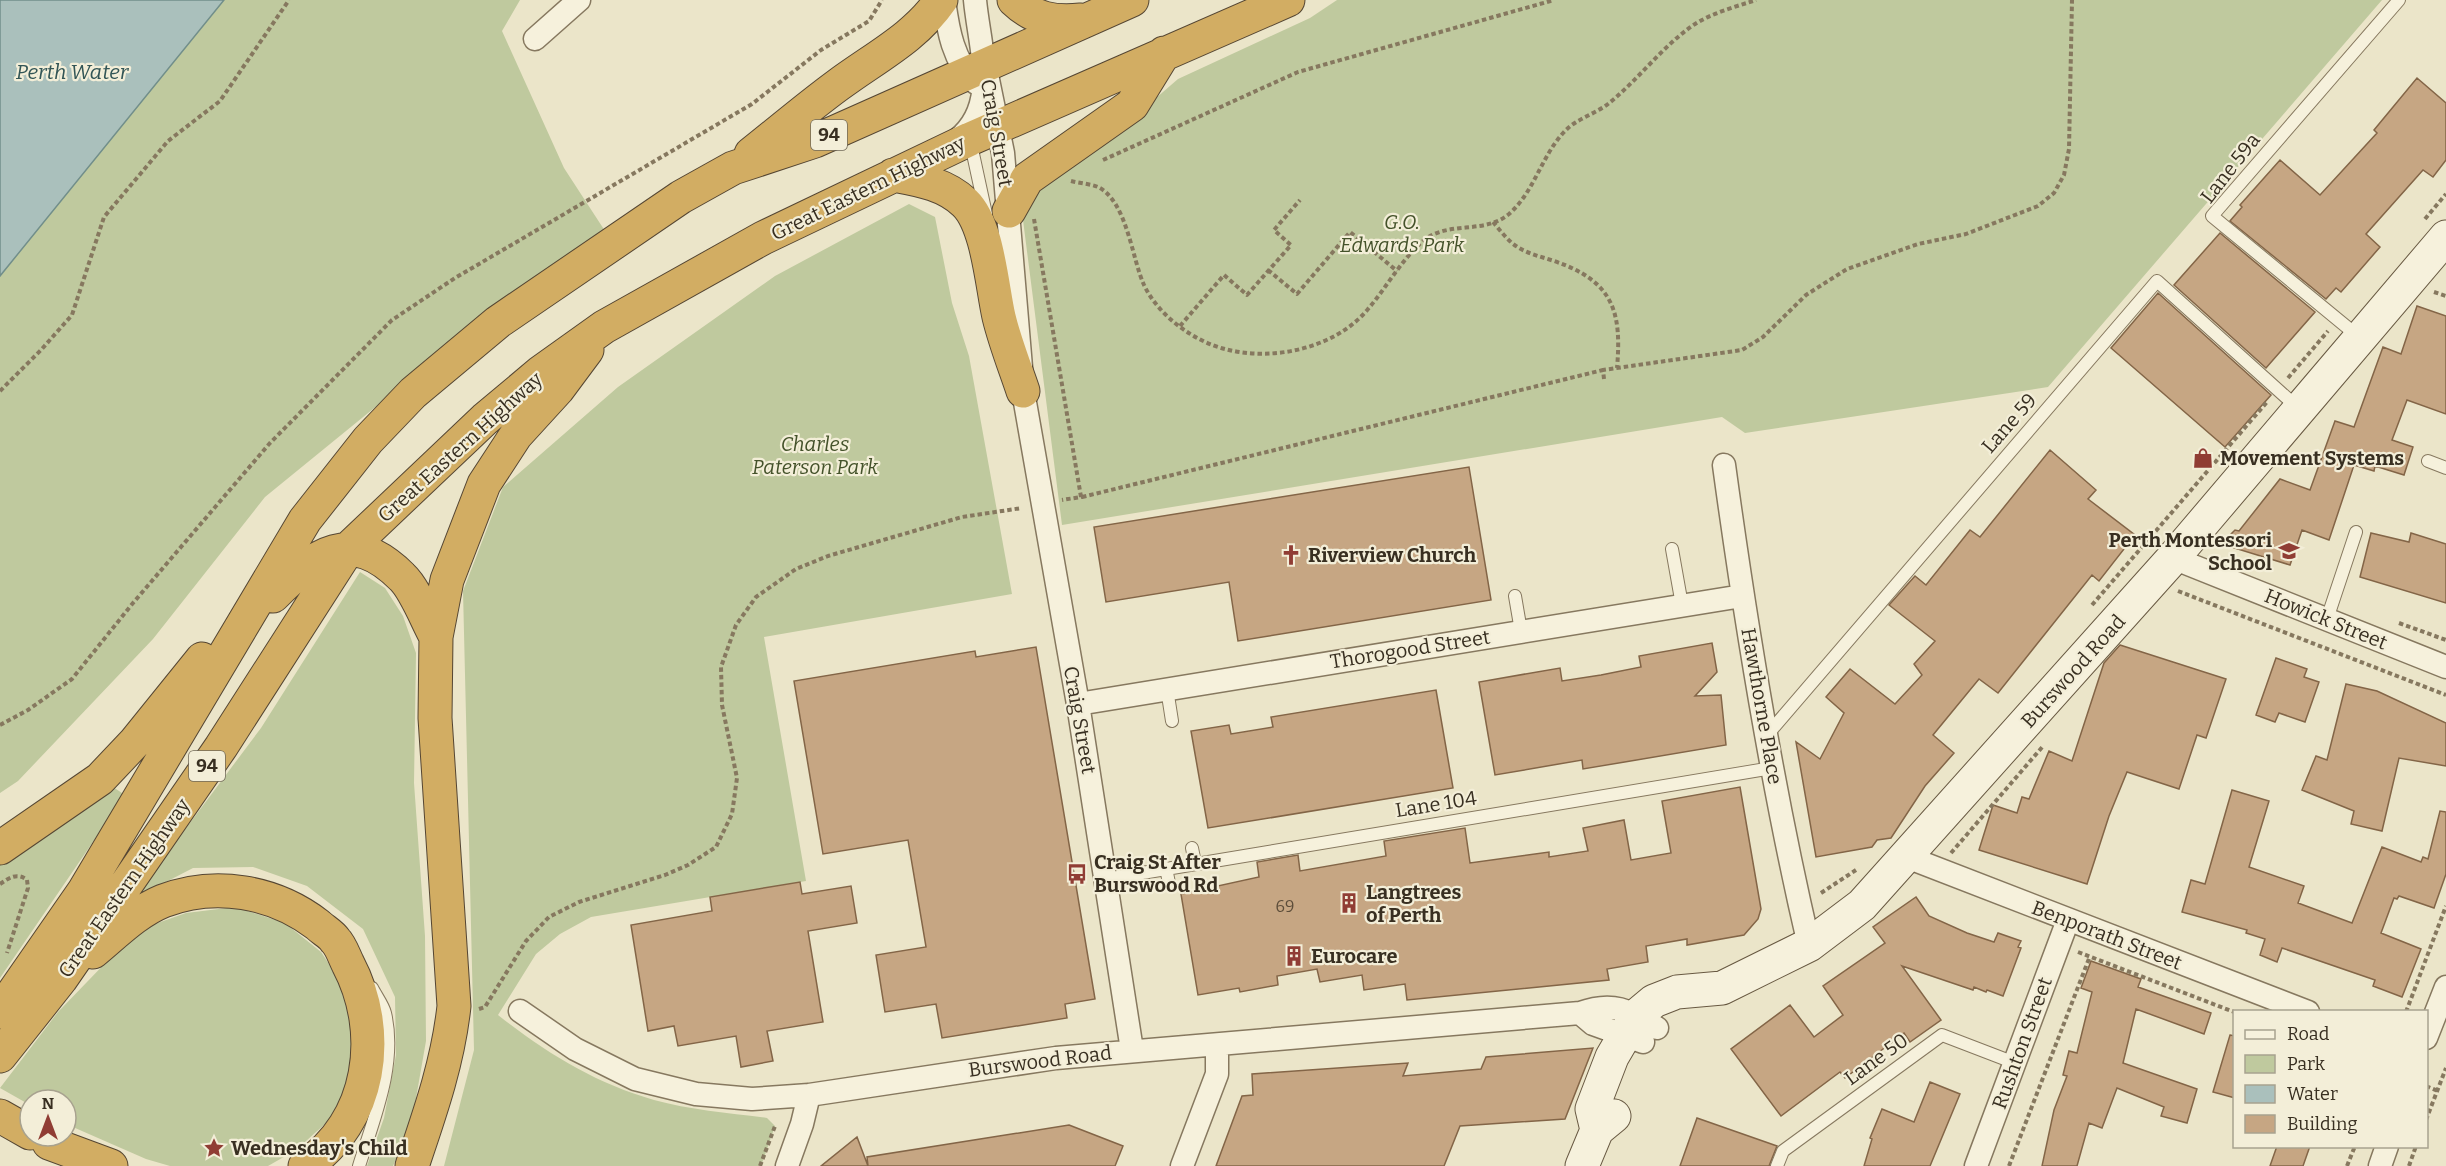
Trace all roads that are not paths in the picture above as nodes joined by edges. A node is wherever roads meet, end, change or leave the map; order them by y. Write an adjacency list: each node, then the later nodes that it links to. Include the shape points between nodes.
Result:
1 (579, 0): 9 (street)
2 (942, 0): 11 (street, via 949,38); 14 (highway, via 931,15 893,48 839,84)
3 (975, 0): 11 (street)
4 (1014, 0): 8 (highway, via 1027,13 1041,18)
5 (1132, 0): 8 (highway, Great Eastern Highway / 94)
6 (1288, 0): 10 (highway, Great Eastern Highway / 94)
7 (2399, 0): 19 (lane, Lane 59a, via 2212,216)
8 (1089, 19): 11 (highway, Great Eastern Highway / 94)
9 (536, 39)
10 (1164, 53): 12 (highway, Great Eastern Highway / 94); 16 (highway, via 1132,105 1027,179)
11 (980, 81): 12 (street); 13 (street, Craig Street); 14 (highway, Great Eastern Highway / 94)
12 (1029, 114): 13 (highway, Great Eastern Highway / 94)
13 (970, 137): 15 (highway, Great Eastern Highway / 94); 16 (street, Craig Street); 20 (lane, Craig Street)
14 (733, 168): 25 (highway, Great Eastern Highway / 94, via 681,197 498,322 456,356 368,440)
15 (893, 175): 18 (highway, Great Eastern Highway / 94, via 764,238); 20 (highway, via 945,188 967,204 982,236 999,319)
16 (1021, 213): 20 (street, Craig Street)
17 (2436, 243): 19 (main road, Burswood Road)
18 (604, 327): 27 (highway, Great Eastern Highway / 94, via 485,419); 36 (highway, via 558,389 516,435 484,484 447,580)
19 (2349, 329): 21 (main road, Burswood Road)
20 (1023, 392): 39 (street, Craig Street)
21 (2288, 400): 29 (main road, Burswood Road); 41 (lane, Lane 59, via 2157,281)
22 (2428, 461): 24 (lane)
23 (1724, 465): 31 (street, Hawthorne Place)
24 (2446, 468)
25 (305, 520): 34 (highway, Great Eastern Highway / 94); 44 (highway, via 198,665 135,742 100,779)
26 (2356, 532): 33 (lane)
27 (348, 549): 34 (highway, via 337,549 303,567); 36 (highway, via 372,554 404,578); 53 (highway, Great Eastern Highway / 94, via 221,747)
28 (1672, 549): 32 (lane)
29 (2173, 558): 33 (street, Howick Street); 45 (main road, Burswood Road)
30 (1515, 596): 35 (lane)
31 (1742, 596): 32 (street, Thorogood Street); 41 (street, Hawthorne Place)
32 (1682, 605): 35 (street, Thorogood Street)
33 (2327, 619): 37 (street, Howick Street)
34 (242, 628): 58 (highway, Great Eastern Highway / 94, via 84,891)
35 (1521, 631): 38 (street, Thorogood Street)
36 (436, 637): 73 (highway, via 435,718 454,1006 441,1082)
37 (2446, 667)
38 (1167, 689): 39 (street, Thorogood Street); 40 (lane)
39 (1078, 704): 48 (street, Craig Street)
40 (1172, 721)
41 (1767, 735): 42 (street, Hawthorne Place)
42 (1772, 768): 46 (lane, Lane 104); 52 (street, Hawthorne Place)
43 (1192, 848): 46 (lane)
44 (0, 849)
45 (1907, 857): 50 (street, Benporath Street); 52 (main road, Burswood Road, via 1862,904)
46 (1195, 863): 47 (lane, Lane 104)
47 (1166, 868): 48 (lane, Lane 104); 49 (lane)
48 (1107, 879): 61 (street, Craig Street)
49 (1169, 883)
50 (2068, 920): 55 (street, Benporath Street); 62 (street, Rushton Street)
51 (335, 939): 53 (highway, via 303,914 260,895 222,890 188,894 136,916); 71 (highway, via 360,987 369,1026 368,1060 360,1096 349,1121 329,1147); 72 (lane, via 364,973 385,1012 387,1050 381,1097)
52 (1809, 945): 57 (main road, Burswood Road)
53 (61, 979): 58 (highway, Great Eastern Highway)
54 (2446, 987): 59 (street)
55 (2305, 1010)
56 (520, 1011): 63 (street, Burswood Road, via 575,1049 635,1079 721,1098)
57 (1640, 1030): 60 (street, Burswood Road, via 1593,1024 1580,1013); 76 (main road, via 1592,1109 1597,1130)
58 (5, 1035)
59 (2428, 1035)
60 (1217, 1045): 61 (street, Burswood Road); 75 (street, via 1217,1074)
61 (1131, 1050): 63 (street, Burswood Road)
62 (2015, 1063): 77 (lane, Lane 50, via 1942,1035 1784,1151); 78 (street, Rushton Street)
63 (809, 1095): 74 (street)
64 (0, 1116): 65 (highway)
65 (18, 1126)
66 (57, 1148): 69 (highway)
67 (66, 1148): 70 (highway)
68 (2386, 1148): 79 (street)
69 (89, 1166)
70 (111, 1166)
71 (305, 1166)
72 (359, 1166)
73 (412, 1166)
74 (787, 1166)
75 (1182, 1166)
76 (1582, 1166)
77 (1778, 1166)
78 (1976, 1166)
79 (2380, 1166)

